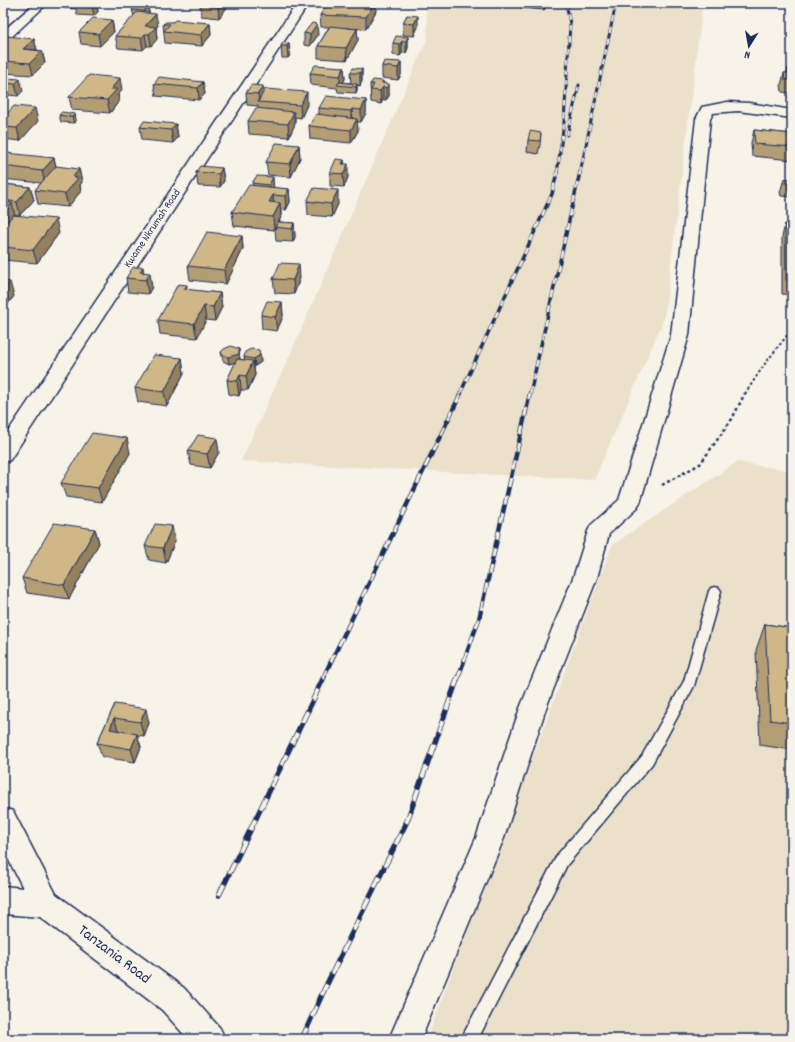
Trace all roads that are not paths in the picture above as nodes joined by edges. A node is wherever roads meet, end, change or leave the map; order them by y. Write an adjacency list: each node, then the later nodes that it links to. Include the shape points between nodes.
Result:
1 (42, 3): 3 (street)
2 (303, 3): 5 (street, Kwame Nkrumah Road)
3 (3, 38)
4 (792, 114): 12 (street, via 717,106 707,110 703,119 680,335 630,504 599,531 585,578 534,708 490,838)
5 (13, 426): 6 (street, Kwame Nkrumah Road)
6 (3, 454)
7 (715, 591): 13 (lane, via 690,682 647,760 562,860)
8 (3, 820): 10 (street)
9 (3, 900): 10 (street)
10 (46, 904): 11 (street, Tanzania Road, via 173,999)
11 (209, 1039)
12 (405, 1039)
13 (469, 1039)

